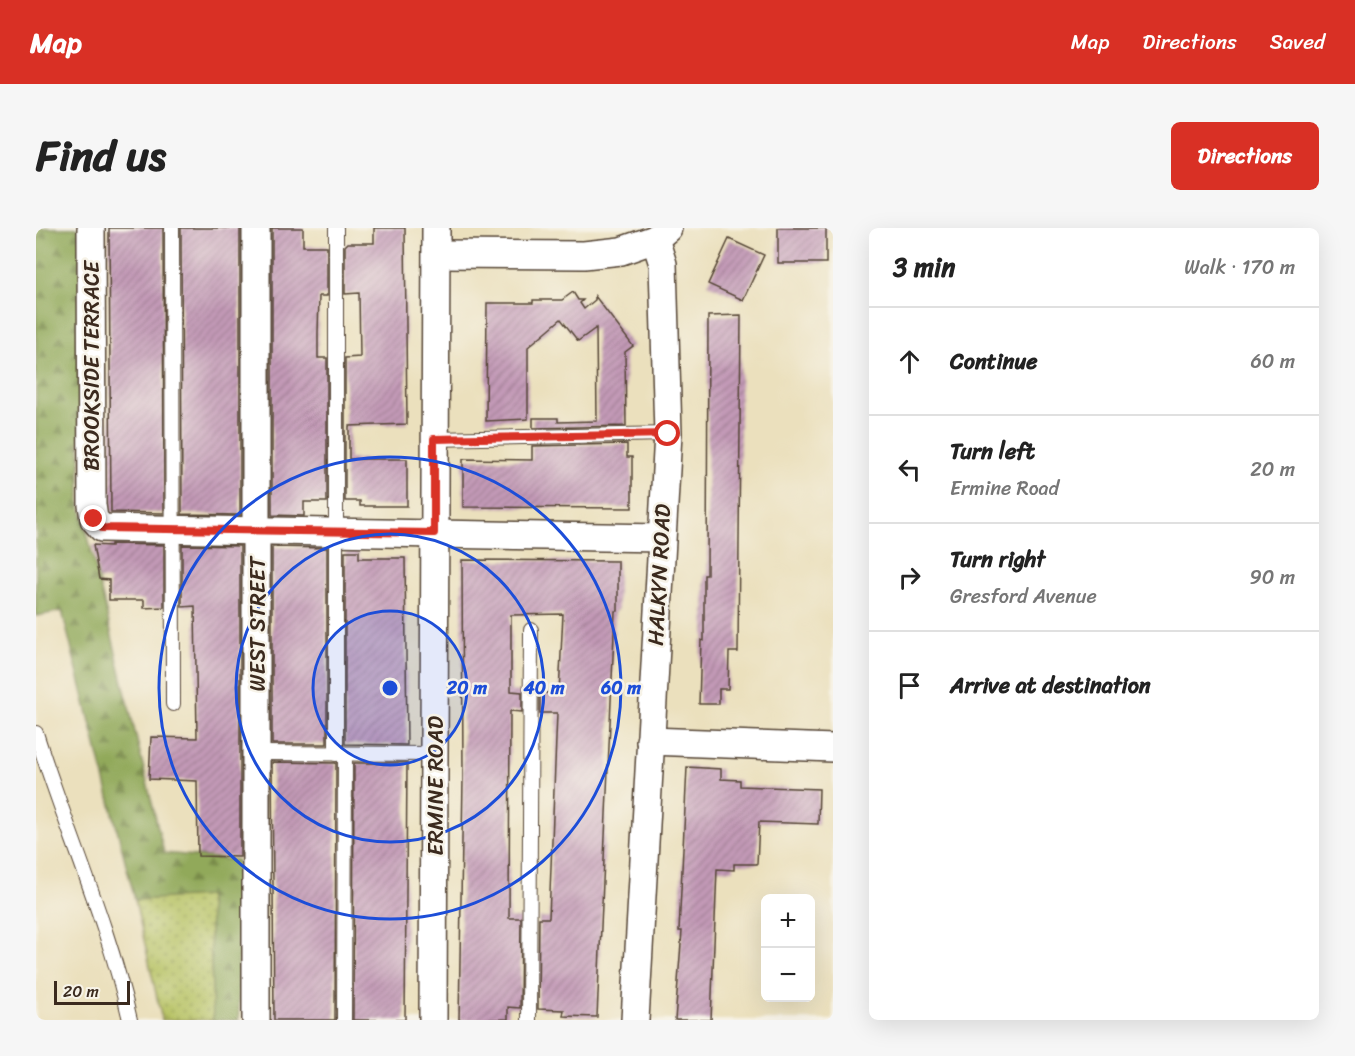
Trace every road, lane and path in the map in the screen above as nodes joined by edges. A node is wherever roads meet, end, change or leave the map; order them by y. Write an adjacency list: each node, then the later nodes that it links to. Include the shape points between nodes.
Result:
1 (90, 228): 9 (street, BROOKSIDE TERRACE, via 94,519 102,528)
2 (172, 228): 9 (lane)
3 (256, 228): 10 (street, WEST STREET)
4 (336, 228): 11 (lane)
5 (662, 234): 6 (street, via 621,251 584,255); 7 (street, HALKYN ROAD)
6 (436, 241): 8 (street, ERMINE ROAD)
7 (668, 434): 8 (lane); 13 (street, HALKYN ROAD)
8 (434, 439): 12 (street, ERMINE ROAD)
9 (172, 528): 10 (street); 15 (lane)
10 (257, 529): 11 (street); 19 (street, WEST STREET)
11 (336, 532): 12 (street); 20 (lane)
12 (434, 533): 13 (street); 21 (street, ERMINE ROAD)
13 (661, 538): 17 (street, HALKYN ROAD)
14 (531, 630): 26 (lane)
15 (173, 704)
16 (36, 733): 22 (lane, via 118,968)
17 (650, 741): 18 (street); 27 (street, HALKYN ROAD)
18 (833, 748)
19 (257, 753): 20 (lane); 23 (street, WEST STREET)
20 (341, 754): 21 (lane); 24 (lane)
21 (435, 754): 25 (street, ERMINE ROAD)
22 (130, 1020)
23 (256, 1020)
24 (344, 1020)
25 (433, 1020)
26 (529, 1020)
27 (635, 1020)

